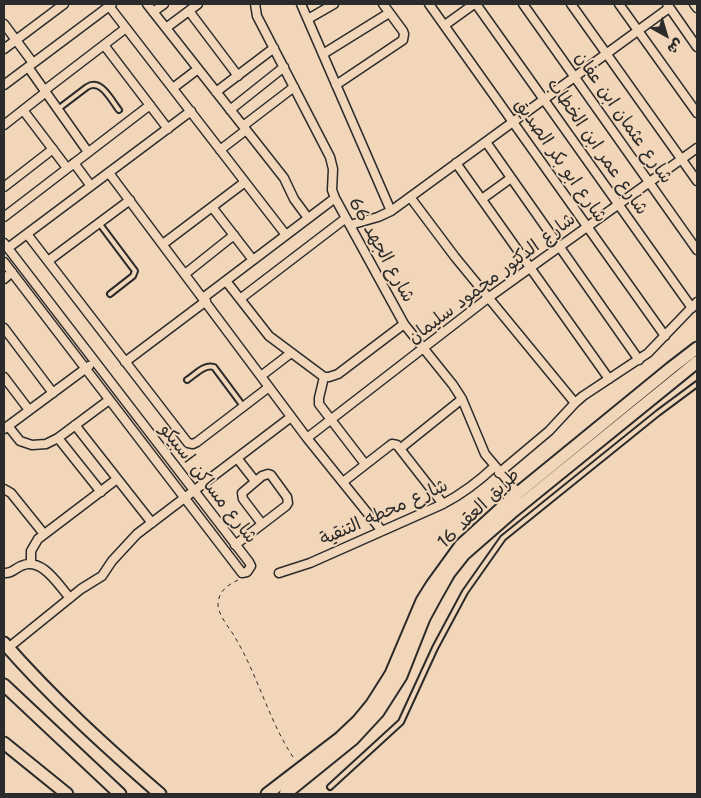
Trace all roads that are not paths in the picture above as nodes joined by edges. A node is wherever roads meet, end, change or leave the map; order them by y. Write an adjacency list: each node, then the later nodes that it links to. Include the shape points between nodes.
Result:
1 (64, 4): 27 (street)
2 (110, 4): 24 (street); 34 (street)
3 (147, 4): 19 (street)
4 (164, 4): 19 (street)
5 (198, 4): 18 (street)
6 (254, 4): 30 (street, شارع الجهد 66)
7 (301, 4): 21 (street)
8 (334, 4): 21 (street)
9 (383, 4): 20 (street)
10 (429, 4): 23 (street, شارع ابو بكر الصديق)
11 (475, 4): 23 (street); 45 (street, شارع عمر ابن الخطاب)
12 (523, 4): 38 (street, شارع عثمان ابن عفان)
13 (571, 4): 32 (street)
14 (619, 4): 26 (street)
15 (694, 4): 17 (street)
16 (668, 6): 26 (street); 29 (street)
17 (697, 8)
18 (188, 11): 25 (street); 37 (street)
19 (153, 12): 25 (street)
20 (389, 12): 33 (street); 40 (street, via 404,34 402,40)
21 (308, 19): 33 (street)
22 (4, 24): 27 (street)
23 (444, 25): 53 (street, شارع ابو بكر الصديق)
24 (126, 28): 28 (street); 42 (street)
25 (166, 28): 36 (street)
26 (638, 30): 32 (street); 52 (street)
27 (16, 40): 31 (street); 34 (street)
28 (104, 45): 43 (street); 46 (street)
29 (697, 47)
30 (274, 48): 35 (street, شارع الجهد 66); 37 (street)
31 (4, 50)
32 (606, 53): 38 (street); 62 (street)
33 (323, 54): 40 (street)
34 (31, 65): 39 (street); 43 (street)
35 (284, 67): 41 (street, شارع الجهد 66); 50 (street)
36 (198, 69): 42 (street); 44 (street)
37 (238, 76): 44 (street)
38 (575, 76): 45 (street); 69 (street, شارع عثمان ابن عفان)
39 (4, 85)
40 (336, 85): 78 (street)
41 (294, 87): 56 (street); 73 (street, شارع الجهد 66, via 330,157)
42 (173, 88): 51 (street)
43 (45, 91): 47 (street); 48 (street)
44 (216, 92): 50 (street)
45 (544, 99): 53 (street); 76 (street, شارع عمر ابن الخطاب)
46 (150, 105): 55 (street); 61 (street)
47 (58, 109): 49 (lane, via 87,87 97,84); 61 (street)
48 (23, 110): 54 (street); 59 (street)
49 (119, 110)
50 (230, 110): 56 (street)
51 (191, 112): 55 (street); 60 (street)
52 (697, 113)
53 (513, 121): 57 (street); 83 (street, شارع ابو بكر الصديق)
54 (4, 125)
55 (168, 128): 65 (street)
56 (244, 128): 60 (street); 80 (street, via 284,178)
57 (486, 142): 63 (street); 66 (street)
58 (697, 148): 62 (street, شارع الدكتور محمود سليمان)
59 (53, 149): 64 (street); 71 (street)
60 (220, 150): 68 (street)
61 (88, 152): 64 (street)
62 (682, 159): 67 (street); 69 (street, شارع الدكتور محمود سليمان)
63 (456, 163): 72 (street); 74 (street)
64 (71, 166): 70 (street); 79 (street)
65 (109, 172): 70 (street); 75 (street)
66 (511, 178): 74 (street); 89 (street)
67 (697, 181)
68 (245, 182): 77 (street); 86 (street)
69 (650, 182): 76 (street, شارع الدكتور محمود سليمان); 90 (street, شارع عثمان ابن عفان)
70 (92, 186): 84 (street)
71 (4, 187)
72 (410, 196): 78 (street); 100 (street)
73 (335, 198): 80 (street); 81 (street, شارع الجهد 66)
74 (482, 199): 94 (street)
75 (130, 200): 82 (street); 87 (street)
76 (619, 204): 83 (street, شارع الدكتور محمود سليمان); 103 (street, شارع عمر ابن الخطاب)
77 (212, 207): 85 (street); 87 (street)
78 (390, 211): 81 (street, via 378,217)
79 (4, 217)
80 (308, 218): 86 (street)
81 (348, 222): 101 (street); 104 (street, شارع الجهد 66)
82 (99, 223): 92 (street); 99 (lane, via 135,271)
83 (588, 227): 89 (street, شارع الدكتور محمود سليمان); 106 (street, شارع ابو بكر الصديق)
84 (27, 234): 88 (street); 92 (street)
85 (234, 235): 91 (street); 96 (street)
86 (286, 235): 91 (street)
87 (163, 244): 96 (street)
88 (6, 246): 111 (street, شارع مساكن اسبيكو)
89 (559, 247): 94 (street, شارع الدكتور محمود سليمان); 110 (street)
90 (697, 250)
91 (253, 260): 98 (street)
92 (48, 261): 112 (street)
93 (4, 262): 95 (street, شارع مساكن اسبيكو)
94 (531, 267): 100 (street, شارع الدكتور محمود سليمان); 118 (street)
95 (12, 272): 97 (street); 114 (street, شارع مساكن اسبيكو)
96 (185, 274): 102 (street)
97 (4, 279)
98 (226, 281): 101 (street); 102 (street)
99 (110, 294)
100 (488, 298): 107 (street, شارع الدكتور محمود سليمان); 125 (street)
101 (240, 299): 109 (street, via 264,331)
102 (204, 300): 112 (street); 115 (street)
103 (694, 305): 106 (street, شارع محطه التنقية)
104 (404, 324): 107 (street, شارع الجهد 66); 117 (street, via 338,374)
105 (5, 332): 122 (street)
106 (665, 336): 110 (street, شارع محطه التنقية)
107 (423, 348): 124 (street, شارع الجهد 66); 129 (street, شارع الدكتور محمود سليمان)
108 (697, 348): 144 (street, طريق العقد 16)
109 (291, 352): 115 (street); 117 (street)
110 (639, 360): 118 (street, شارع محطه التنقية)
111 (95, 362): 114 (street); 142 (street, شارع مساكن اسبيكو)
112 (125, 362): 126 (street, via 188,443 197,442)
113 (697, 362): 164 (street, طريق العقد 16, via 464,554 449,573 424,618 401,676 378,712 353,739)
114 (86, 369): 122 (street); 123 (street, شارع مساكن اسبيكو)
115 (261, 376): 121 (street)
116 (4, 377): 127 (street)
117 (324, 377): 129 (street, via 319,401)
118 (610, 379): 125 (street, شارع محطه التنقية)
119 (187, 380): 126 (lane, via 205,367 214,367)
120 (697, 384): 159 (lane, via 503,538 465,592 401,722)
121 (269, 386): 126 (street); 128 (street)
122 (53, 393): 127 (street)
123 (109, 400): 130 (street); 145 (street, شارع مساكن اسبيكو)
124 (462, 400): 134 (street); 137 (street, شارع الجهد 66, via 485,454)
125 (575, 403): 137 (street, شارع محطه التنقية, via 549,432)
126 (244, 406)
127 (29, 410): 131 (street)
128 (292, 417): 133 (street); 135 (street)
129 (331, 419): 133 (street, شارع الدكتور محمود سليمان); 136 (street)
130 (75, 425): 132 (street); 138 (street)
131 (6, 428): 132 (street, via 32,445 46,444)
132 (58, 438): 143 (street)
133 (307, 438): 140 (street)
134 (401, 448): 136 (street, via 392,444); 146 (street)
135 (237, 458): 139 (street); 142 (street)
136 (365, 464): 140 (street)
137 (497, 470): 144 (street, شارع الجهد 66); 146 (street, شارع محطه التنقية)
138 (117, 479): 143 (street); 147 (street)
139 (254, 481): 148 (street, via 242,496); 148 (street, via 264,474 271,476 288,500 286,506)
140 (343, 482): 149 (street)
141 (4, 489): 150 (street, via 11,493)
142 (193, 491): 145 (street); 151 (street, شارع مساكن اسبيكو)
143 (101, 492): 150 (street)
144 (518, 493): 163 (street, طريق العقد 16, via 461,545 441,571 422,601 391,674 372,704 349,730)
145 (184, 498): 147 (street); 151 (street, شارع مساكن اسبيكو, via 240,571 247,572 250,564)
146 (443, 504): 149 (street, شارع محطه التنقية)
147 (152, 523): 155 (street, via 124,546 102,576)
148 (262, 524): 151 (street)
149 (382, 531): 154 (street, شارع محطه التنقية)
150 (44, 534): 152 (street, via 34,544)
151 (235, 545)
152 (31, 564): 153 (street); 155 (street, via 46,571)
153 (4, 573)
154 (279, 573)
155 (70, 598): 156 (street)
156 (6, 645): 162 (street, via 79,722)
157 (4, 685): 161 (street)
158 (4, 743): 160 (street)
159 (330, 787)
160 (67, 794)
161 (120, 794)
162 (160, 794)
163 (267, 794)
164 (285, 794)

